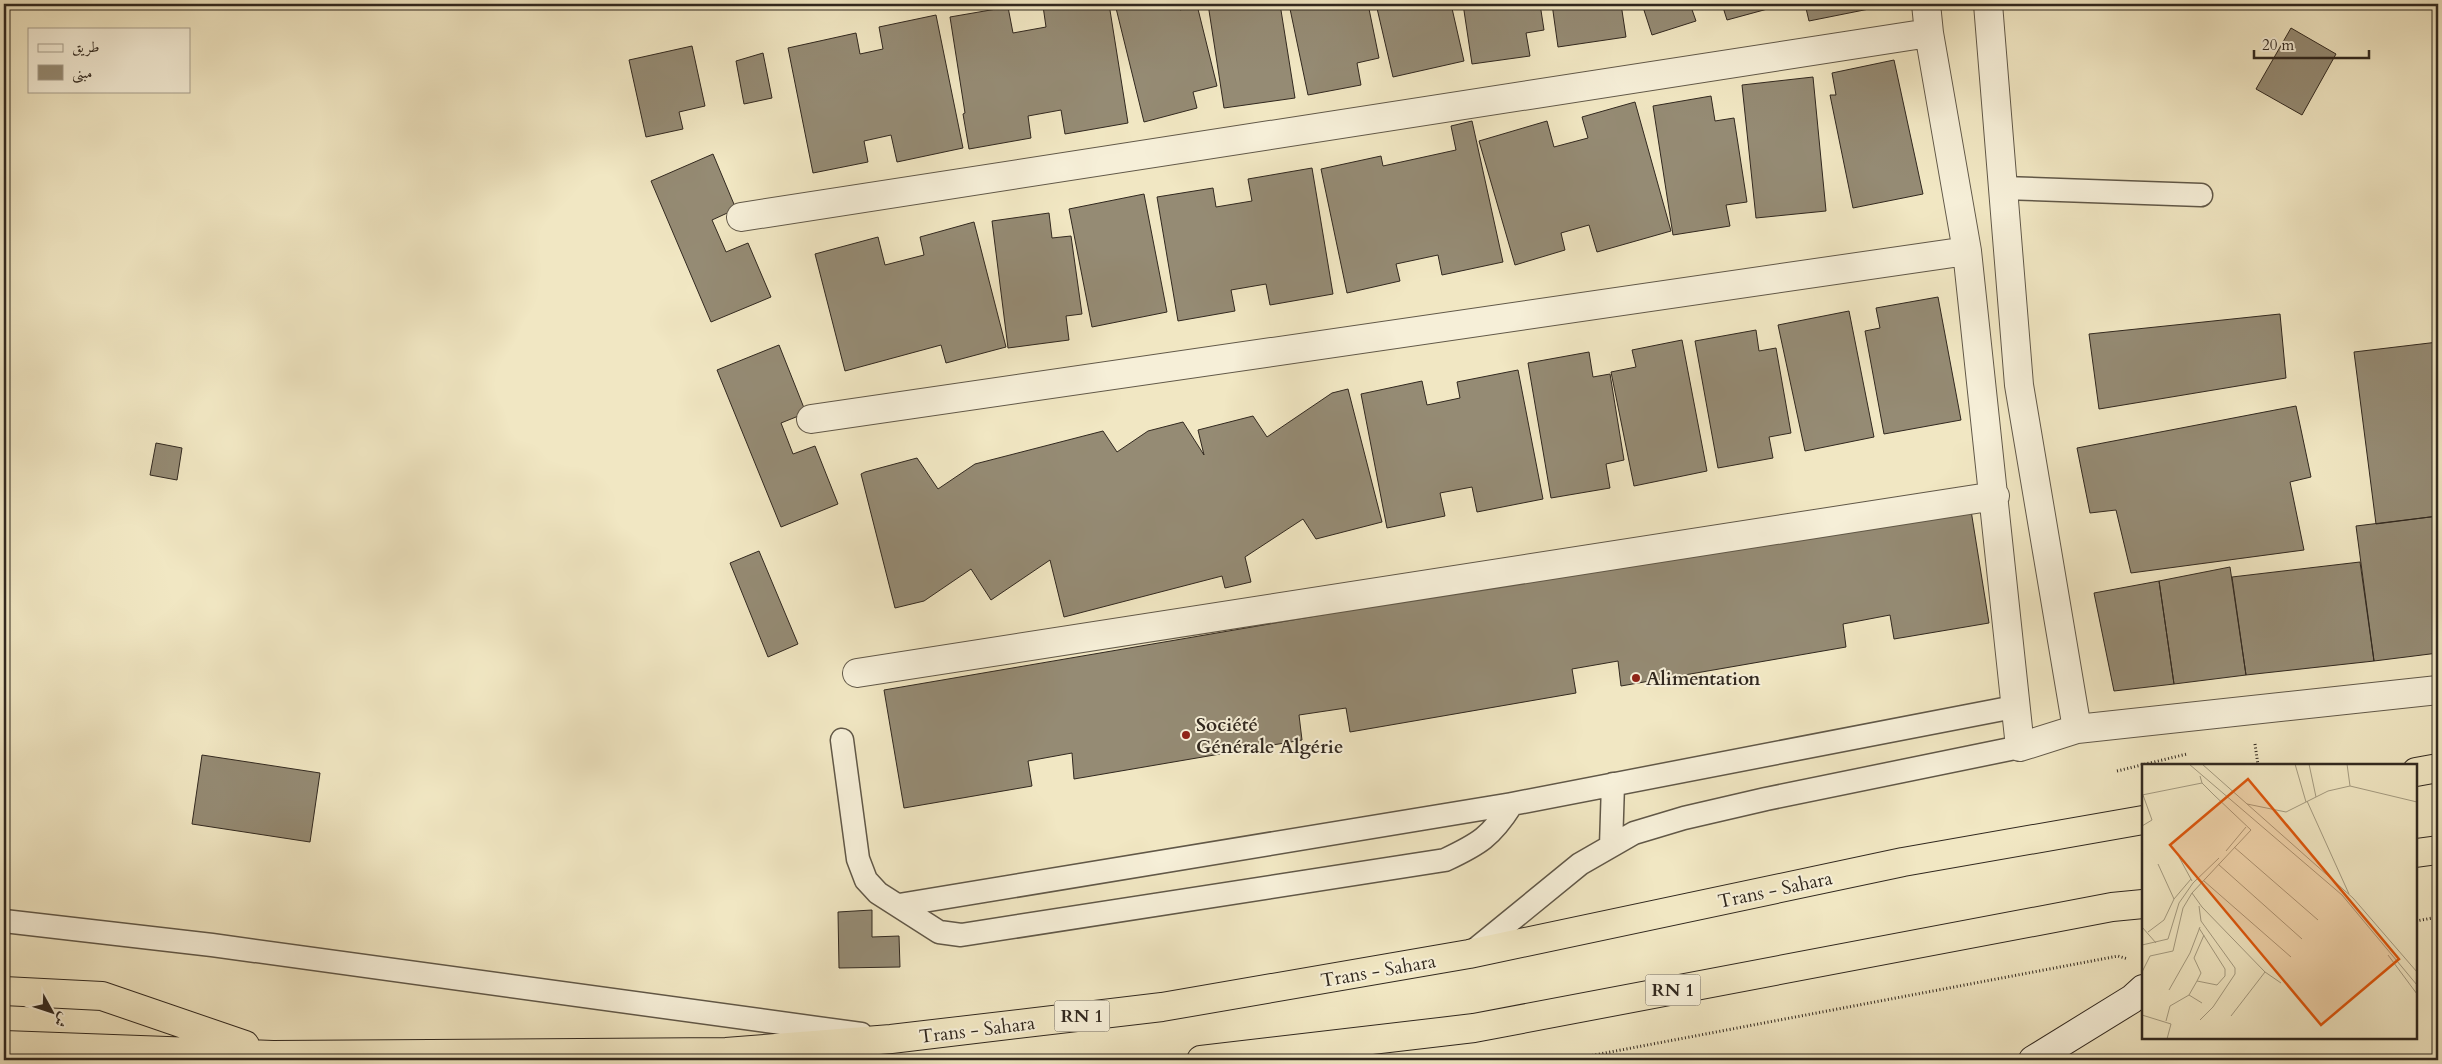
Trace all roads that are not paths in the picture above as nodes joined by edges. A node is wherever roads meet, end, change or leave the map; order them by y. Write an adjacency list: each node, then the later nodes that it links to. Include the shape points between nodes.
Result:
1 (1926, 4): 3 (street)
2 (1988, 4): 4 (street)
3 (1929, 33): 6 (street); 7 (street)
4 (2003, 188): 5 (lane); 13 (street, via 2019,385)
5 (2201, 196)
6 (741, 218)
7 (1967, 251): 8 (street); 9 (street)
8 (810, 419)
9 (1995, 496): 10 (street); 12 (street)
10 (858, 673)
11 (2438, 690): 13 (street)
12 (2014, 707): 15 (street); 18 (lane)
13 (2077, 729): 15 (street)
14 (842, 740): 25 (lane, via 858,859 866,880)
15 (2020, 747): 21 (lane, via 1684,818 1634,833)
16 (2438, 768): 17 (highway)
17 (2417, 772)
18 (1613, 784): 19 (lane); 21 (lane)
19 (1512, 804): 25 (lane); 25 (lane, via 1498,827 1478,844 1445,860 961,935 939,932)
20 (2142, 820): 27 (highway, Trans - Sahara / RN 1, via 1903,862)
21 (1611, 846): 27 (lane, via 1580,864)
22 (2438, 850): 23 (highway)
23 (2417, 853)
24 (2142, 904): 33 (highway, RN 1, via 1474,1028)
25 (899, 905)
26 (4, 921): 30 (lane, via 212,945)
27 (1469, 954): 30 (highway, Trans - Sahara / RN 1, via 1162,1007)
28 (4, 990): 32 (highway, via 102,996)
29 (2142, 990): 34 (street)
30 (891, 1039): 32 (highway, Trans - Sahara / RN 1, via 726,1052)
31 (4, 1045): 32 (highway, Trans - Sahara / RN 1)
32 (273, 1055)
33 (1201, 1060)
34 (2032, 1060)

